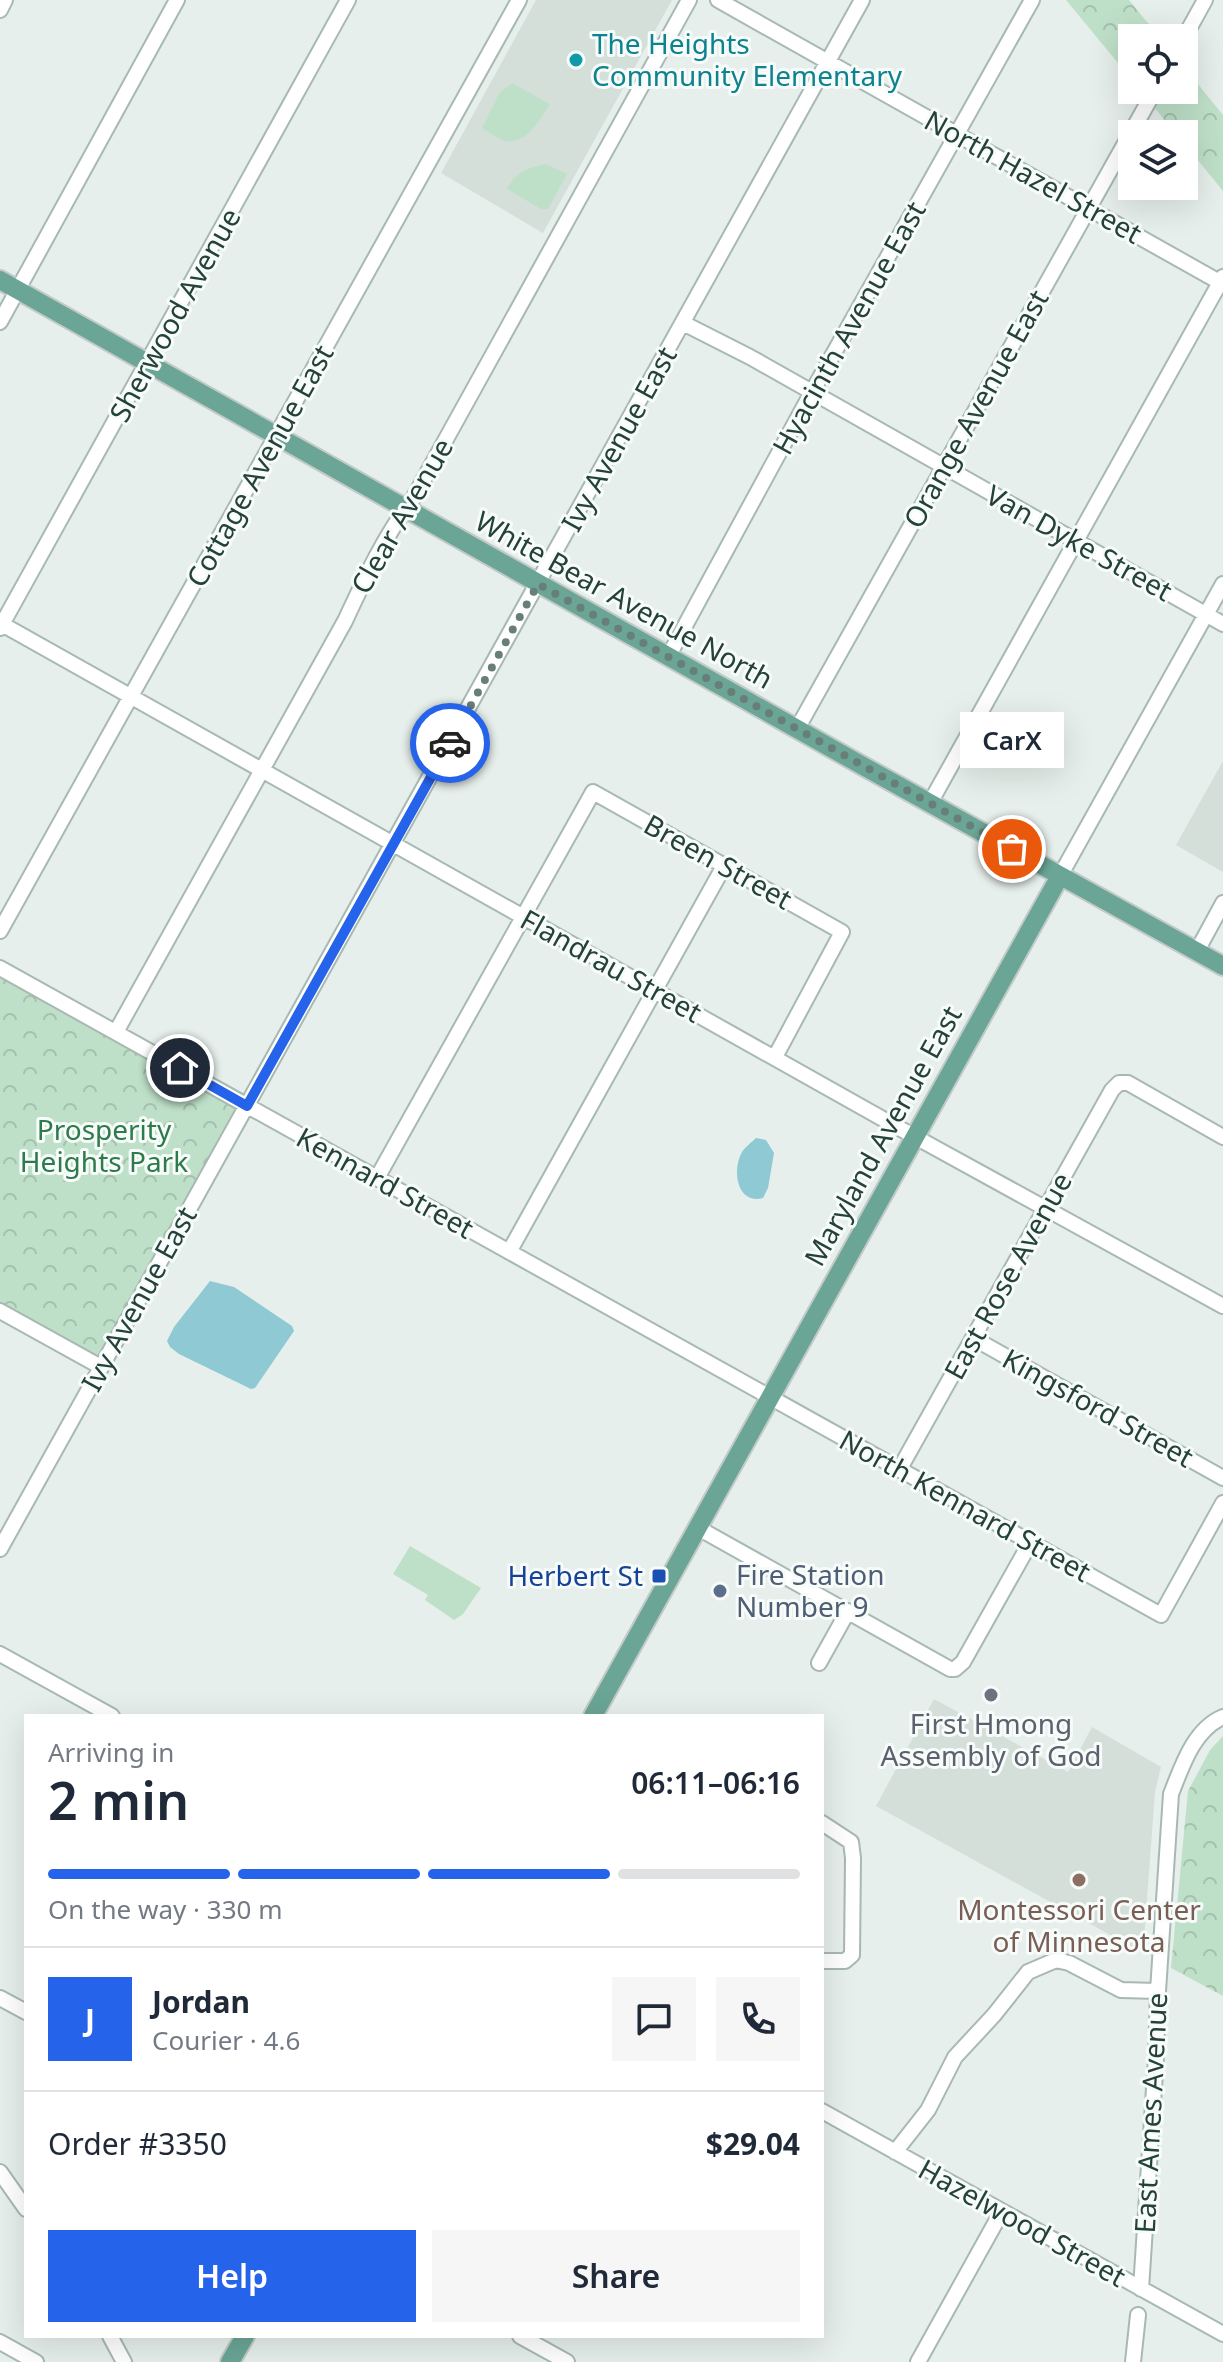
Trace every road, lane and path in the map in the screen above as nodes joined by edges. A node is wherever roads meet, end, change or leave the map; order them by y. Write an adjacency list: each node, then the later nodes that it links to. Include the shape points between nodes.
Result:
1 (5, 0): 10 (street)
2 (177, 0): 18 (street)
3 (348, 0): 21 (street, Sherwood Avenue)
4 (519, 0): 23 (street, Cottage Avenue East)
5 (689, 0): 25 (street, Clear Avenue)
6 (718, 0): 12 (street, North Hazel Street)
7 (862, 0): 12 (street, Ivy Avenue East)
8 (1032, 0): 14 (street, Hyacinth Avenue East)
9 (1205, 0): 11 (street)
10 (0, 10)
11 (1192, 24)
12 (828, 62): 14 (street, North Hazel Street); 20 (street, Ivy Avenue East)
13 (1147, 104): 15 (street, Orange Avenue East)
14 (957, 134): 15 (street, North Hazel Street); 22 (street, Hyacinth Avenue East)
15 (1088, 208): 17 (street, North Hazel Street); 24 (street, Orange Avenue East)
16 (0, 280): 18 (main road, White Bear Avenue North)
17 (1222, 281): 26 (street)
18 (18, 289): 19 (street); 21 (main road, White Bear Avenue North)
19 (0, 322)
20 (683, 323): 22 (street, Van Dyke Street); 27 (street, Ivy Avenue East)
21 (148, 363): 23 (main road, White Bear Avenue North); 31 (street, Sherwood Avenue)
22 (812, 392): 24 (street, Van Dyke Street); 32 (street, Hyacinth Avenue East)
23 (277, 436): 25 (main road, White Bear Avenue North); 33 (street, Cottage Avenue East)
24 (944, 466): 26 (street, Van Dyke Street); 34 (street, Orange Avenue East)
25 (405, 509): 27 (main road, White Bear Avenue North); 35 (street, Clear Avenue)
26 (1076, 541): 29 (street, Van Dyke Street); 36 (street)
27 (538, 584): 32 (main road, White Bear Avenue North); 37 (street, Ivy Avenue East)
28 (1223, 584): 29 (street, Maryland Avenue East)
29 (1206, 614): 30 (street, Van Dyke Street); 39 (street, Maryland Avenue East)
30 (1223, 624)
31 (1, 625): 33 (street, Flandrau Street)
32 (668, 657): 34 (main road, White Bear Avenue North)
33 (131, 697): 35 (street, Flandrau Street); 42 (street, Cottage Avenue East)
34 (797, 729): 36 (main road, White Bear Avenue North)
35 (262, 770): 37 (street, Flandrau Street); 47 (street, Clear Avenue)
36 (930, 803): 39 (main road, White Bear Avenue North)
37 (394, 844): 41 (street, Flandrau Street); 49 (street, Ivy Avenue East)
38 (724, 866): 41 (street, Breen Street, via 593,792); 46 (street); 48 (street, Breen Street, via 842,932)
39 (1060, 876): 43 (main road, White Bear Avenue North); 50 (main road, Maryland Avenue East)
40 (1223, 903): 43 (street)
41 (524, 917): 46 (street, Flandrau Street); 52 (street)
42 (0, 931)
43 (1197, 951): 44 (main road, White Bear Avenue North)
44 (1223, 966)
45 (0, 968): 47 (street, Kennard Street)
46 (655, 990): 48 (street, Flandrau Street); 54 (street)
47 (116, 1032): 49 (street, Kennard Street)
48 (775, 1057): 50 (street, Flandrau Street)
49 (247, 1106): 52 (street, Kennard Street); 58 (street, Ivy Avenue East)
50 (915, 1136): 53 (street, Flandrau Street); 59 (main road, Maryland Avenue East)
51 (1223, 1137): 53 (street, East Rose Avenue, via 1128,1083 1119,1083)
52 (377, 1178): 54 (street, Kennard Street)
53 (1046, 1208): 55 (street, Flandrau Street); 57 (street, East Rose Avenue)
54 (509, 1252): 59 (street, Kennard Street)
55 (1223, 1306)
56 (0, 1311): 58 (street)
57 (973, 1338): 60 (street, East Rose Avenue); 61 (street, Kingsford Street)
58 (101, 1367): 65 (street, Ivy Avenue East)
59 (770, 1398): 60 (street, North Kennard Street); 63 (main road, Maryland Avenue East)
60 (899, 1470): 64 (street, North Kennard Street)
61 (1223, 1478)
62 (1223, 1503): 64 (street, North Kennard Street, via 1161,1615)
63 (698, 1528): 66 (street); 70 (main road, Maryland Avenue East)
64 (1030, 1543): 66 (street, via 955,1669)
65 (0, 1549)
66 (848, 1611): 68 (street)
67 (0, 1654): 69 (street)
68 (819, 1663)
69 (108, 1714)
70 (594, 1714)
71 (1223, 1717): 74 (street, East Ames Avenue, via 1197,1738 1171,1794)
72 (824, 1824): 73 (street, via 851,1842 853,1858 852,1955 845,1961)
73 (824, 1961)
74 (1158, 1991): 78 (street, via 1121,1990 1056,1960 1028,1972 955,2057 928,2110); 82 (street, East Ames Avenue)
75 (0, 1998): 76 (street)
76 (24, 2011)
77 (824, 2112): 78 (street, Hazelwood Street)
78 (895, 2152): 81 (street, Hazelwood Street)
79 (0, 2172): 80 (street)
80 (24, 2206)
81 (1002, 2211): 82 (street, Hazelwood Street); 93 (street)
82 (1141, 2289): 84 (street, Hazelwood Street)
83 (1138, 2315): 94 (street)
84 (1223, 2334)
85 (111, 2338): 90 (street)
86 (244, 2338): 91 (main road)
87 (524, 2338): 92 (street)
88 (0, 2342): 89 (street)
89 (36, 2362)
90 (124, 2362)
91 (230, 2362)
92 (567, 2362)
93 (918, 2362)
94 (1133, 2362)

